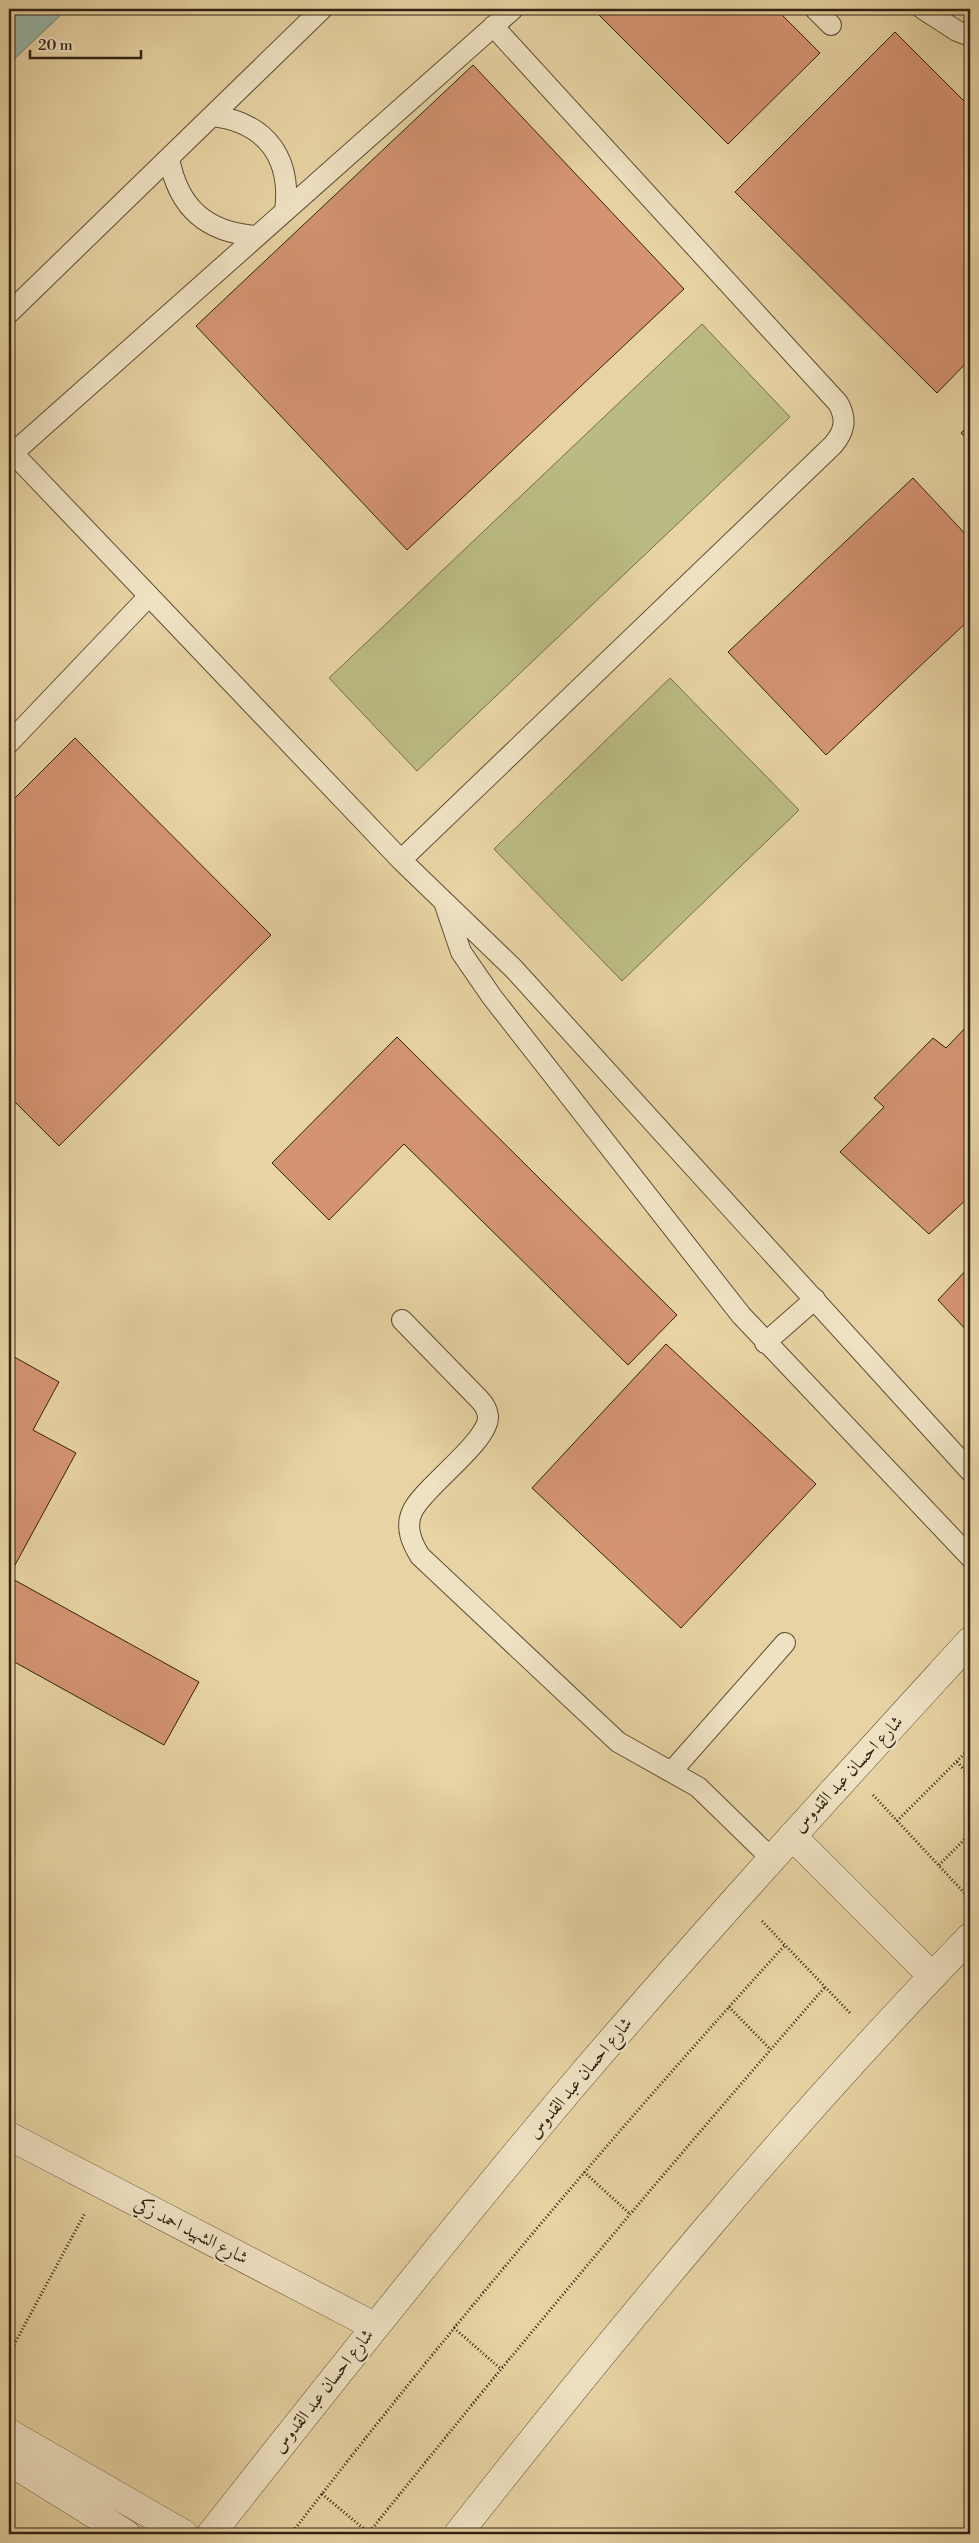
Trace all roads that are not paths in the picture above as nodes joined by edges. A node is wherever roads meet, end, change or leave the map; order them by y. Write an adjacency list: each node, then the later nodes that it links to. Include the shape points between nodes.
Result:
1 (322, 9): 8 (lane)
2 (513, 9): 6 (lane)
3 (815, 9): 5 (lane)
4 (923, 9): 7 (lane)
5 (831, 25)
6 (493, 26): 10 (lane); 16 (lane, via 838,403 844,426 833,445)
7 (970, 36)
8 (212, 116): 9 (lane); 10 (lane, via 245,124 272,146 286,177)
9 (169, 158): 11 (lane, via 172,176 180,193 204,220 238,235); 12 (lane)
10 (285, 211): 11 (lane)
11 (256, 236): 13 (lane)
12 (9, 312)
13 (11, 451): 14 (lane)
14 (149, 596): 15 (lane); 16 (lane)
15 (9, 743)
16 (401, 860): 17 (lane)
17 (444, 903): 18 (lane, via 513,968); 20 (lane, via 461,952 492,997)
18 (815, 1300): 20 (lane); 21 (lane)
19 (402, 1320): 25 (lane, via 480,1398 488,1417 482,1434 412,1511 409,1532 420,1556 618,1742)
20 (765, 1343): 22 (lane)
21 (970, 1471)
22 (970, 1557)
23 (970, 1640): 26 (street, شارع احسان عبد القدوس)
24 (785, 1642): 25 (lane)
25 (672, 1771): 27 (lane, via 698,1787)
26 (792, 1836): 27 (street, شارع احسان عبد القدوس); 29 (street)
27 (771, 1858): 31 (street, شارع احسان عبد القدوس, via 570,2090)
28 (970, 1937): 29 (street)
29 (932, 1976): 37 (street, via 688,2250)
30 (9, 2136): 31 (street, شارع الشهيد احمد زكي)
31 (374, 2326): 36 (street, شارع احسان عبد القدوس)
32 (9, 2433): 35 (street)
33 (9, 2460): 34 (street)
34 (126, 2534)
35 (184, 2534)
36 (211, 2534)
37 (458, 2534)

